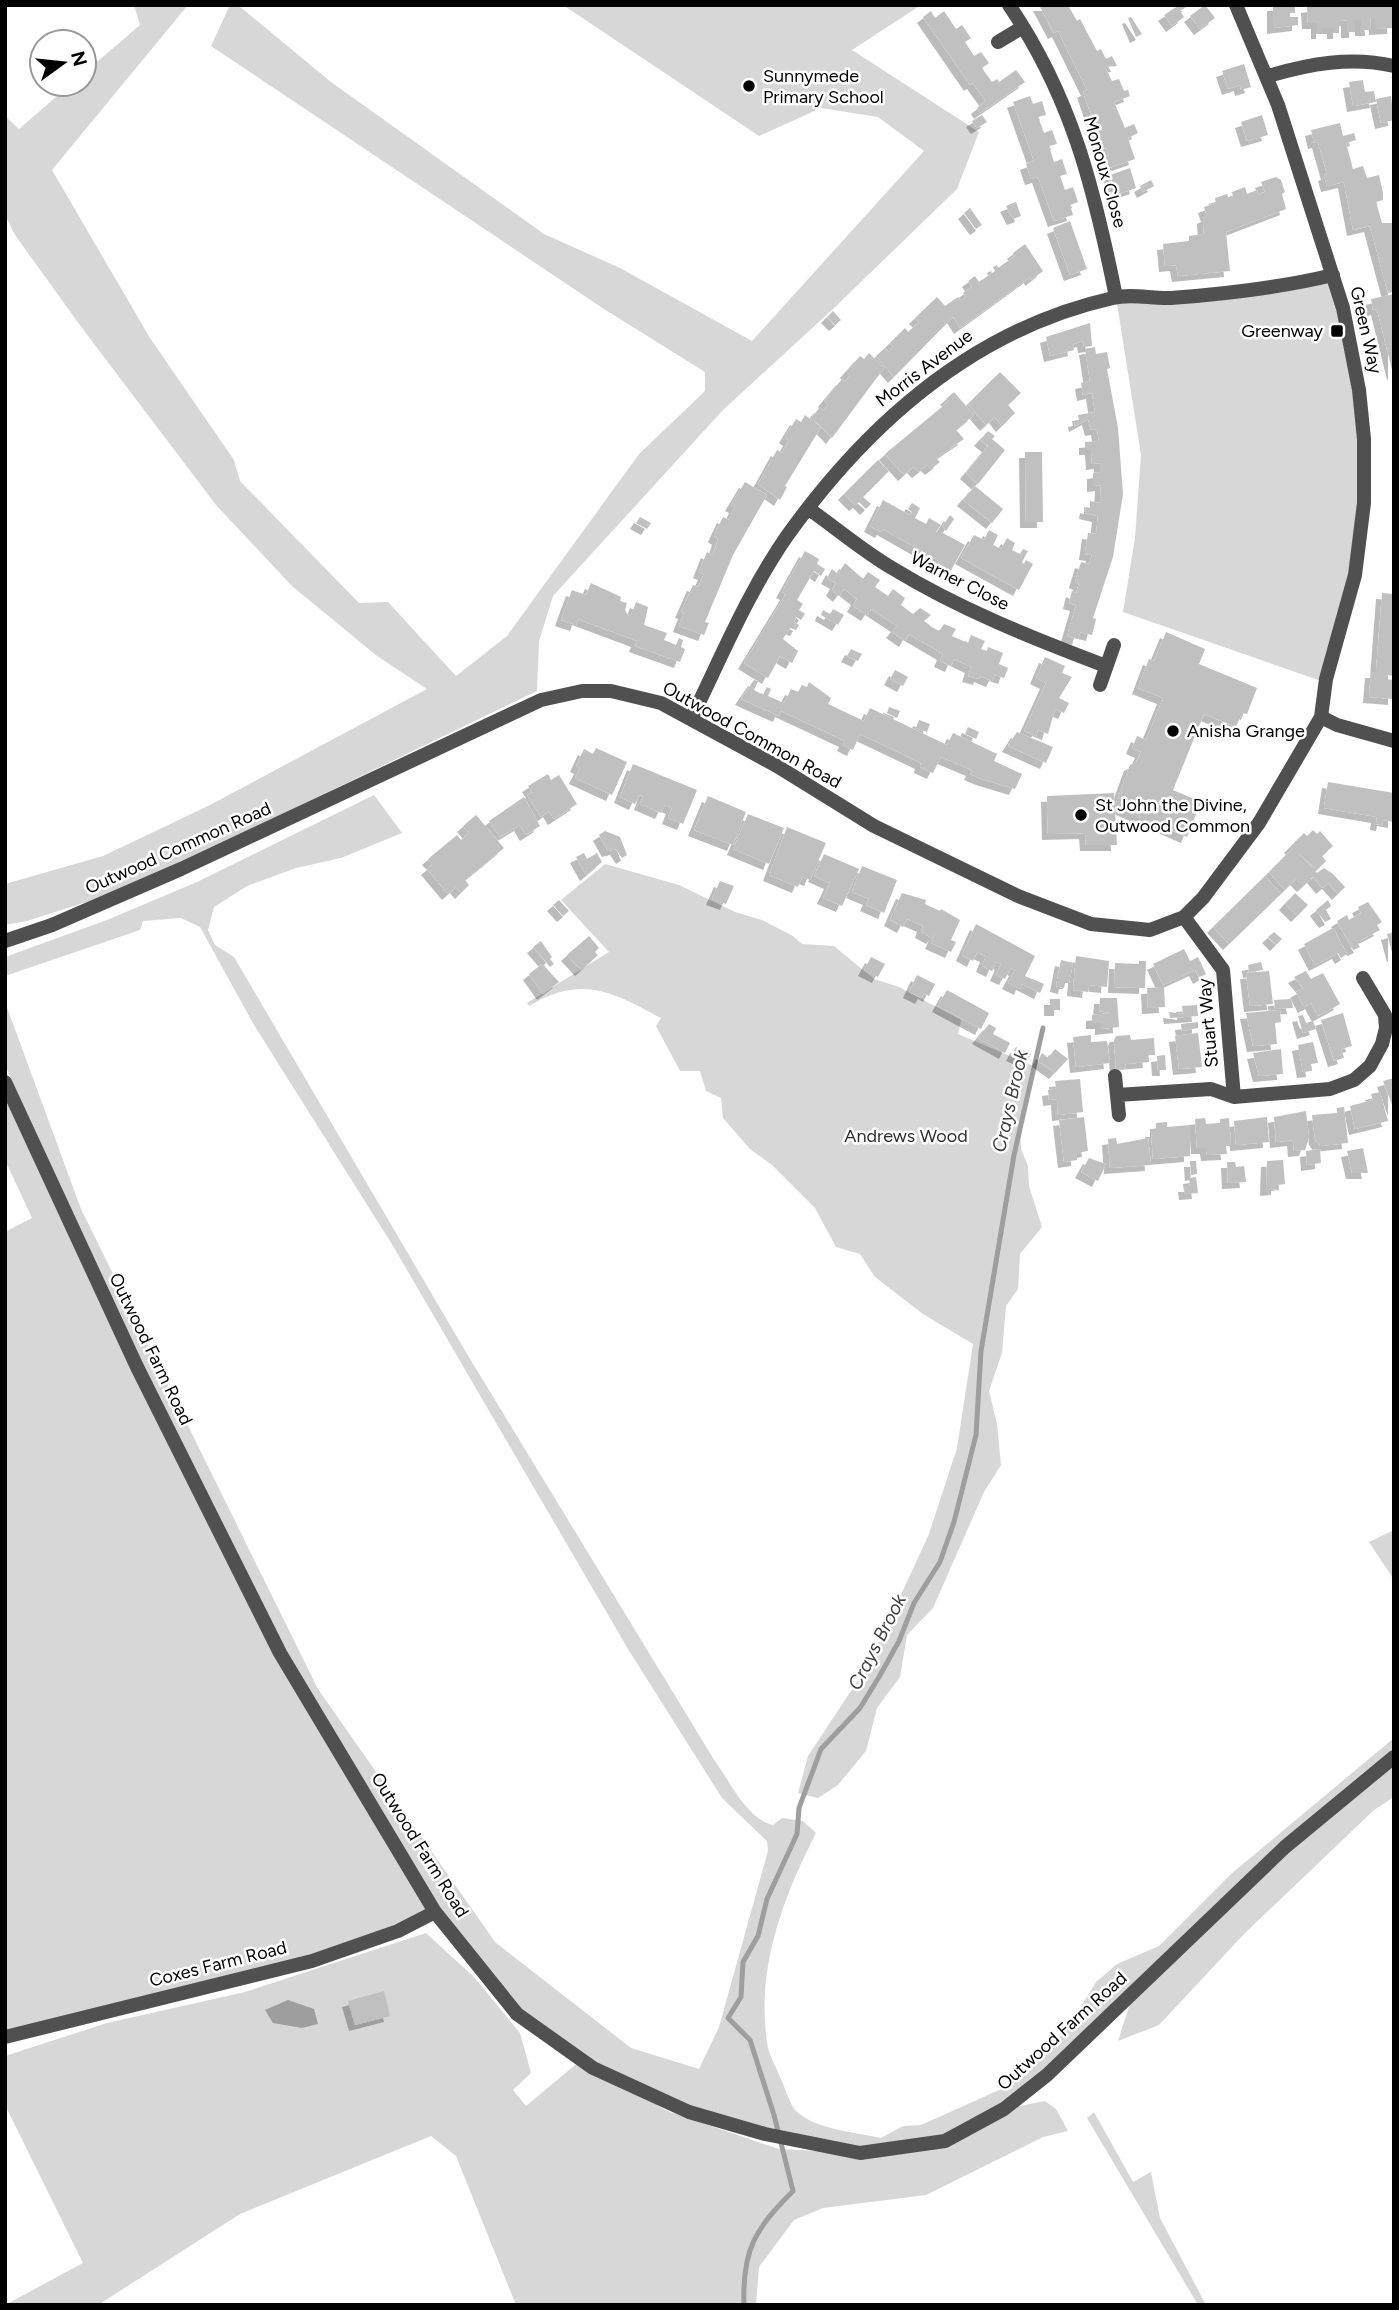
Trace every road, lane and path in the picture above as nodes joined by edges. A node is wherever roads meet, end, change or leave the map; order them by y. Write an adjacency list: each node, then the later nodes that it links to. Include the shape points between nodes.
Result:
1 (1009, 5): 3 (street, Monoux Close)
2 (1237, 5): 6 (street, Green Way)
3 (1023, 27): 4 (street); 8 (street, Monoux Close, via 1082,150)
4 (998, 42)
5 (1394, 66): 6 (street, via 1351,61 1303,66)
6 (1268, 76): 7 (street, Green Way)
7 (1333, 275): 8 (street, Morris Avenue, via 1234,294); 13 (street, Green Way, via 1359,390 1364,503 1355,575 1326,679)
8 (1116, 297): 9 (street, Morris Avenue, via 1039,320 970,356 881,424)
9 (809, 509): 11 (street, Warner Close, via 930,591); 14 (street, Morris Avenue, via 754,593)
10 (1114, 645): 11 (street)
11 (1106, 666): 12 (street)
12 (1100, 685)
13 (1321, 717): 15 (street); 16 (street, Outwood Common Road, via 1259,823 1223,875)
14 (691, 719): 16 (street, Outwood Common Road, via 873,826 1055,911 1091,924 1132,930 1150,930); 17 (street, Outwood Common Road, via 661,703 611,691 582,691 541,701 181,869)
15 (1394, 741)
16 (1184, 917): 23 (street, Stuart Way, via 1223,970)
17 (5, 941)
18 (1363, 978): 19 (street)
19 (1389, 1014): 23 (street, via 1382,1044 1370,1066 1354,1080 1330,1089)
20 (1115, 1076): 22 (street)
21 (5, 1082): 26 (street, Outwood Farm Road, via 143,1378 280,1653)
22 (1117, 1095): 23 (street, via 1211,1089); 24 (street)
23 (1234, 1097)
24 (1119, 1115)
25 (1394, 1757): 26 (street, Outwood Farm Road, via 1285,1847 1047,2076 1004,2109 945,2141 860,2153 765,2134 689,2112 593,2068 517,2014)
26 (435, 1912): 27 (street, Coxes Farm Road, via 398,1931 312,1961)
27 (5, 2037)

